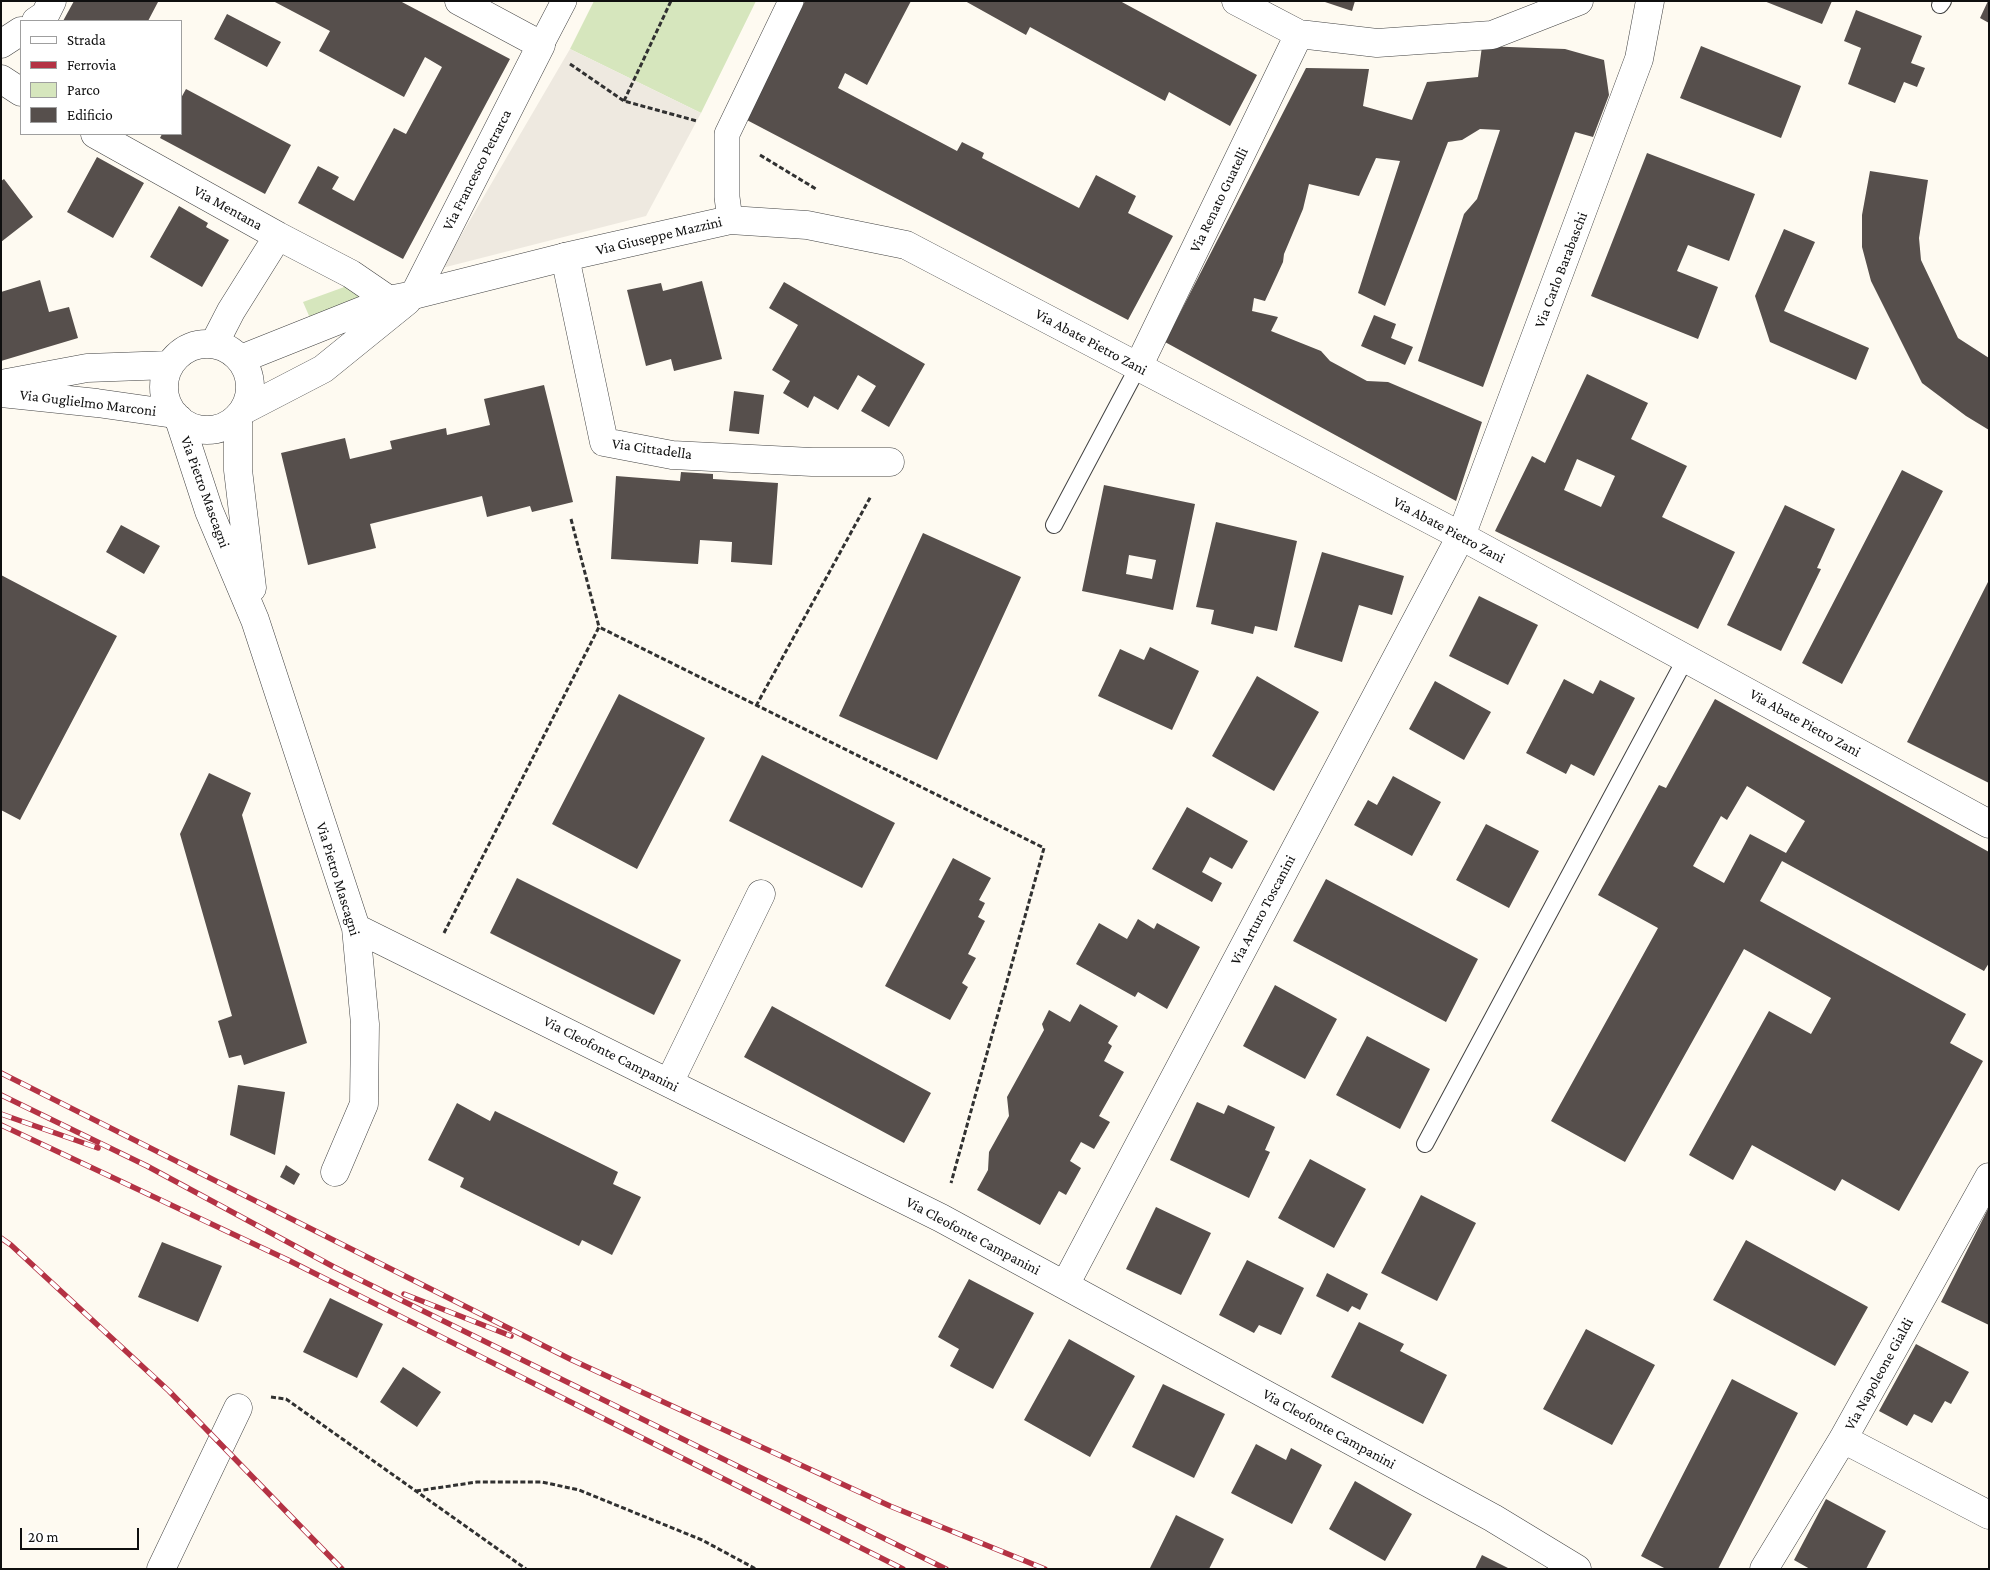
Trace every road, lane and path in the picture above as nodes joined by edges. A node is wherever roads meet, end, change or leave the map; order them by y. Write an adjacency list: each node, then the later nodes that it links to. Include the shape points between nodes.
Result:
1 (52, 1): 9 (street)
2 (459, 1): 13 (street)
3 (564, 1): 13 (street)
4 (671, 1): 16 (path)
5 (791, 1): 17 (street)
6 (1236, 1): 11 (street)
7 (1578, 1): 11 (street, via 1492,35 1377,43)
8 (1650, 1): 35 (street, Via Carlo Barabaschi, via 1639,59)
9 (37, 20)
10 (20, 32): 12 (street)
11 (1299, 34): 27 (street, Via Renato Guatelli)
12 (1, 44)
13 (541, 45): 16 (path); 23 (street, Via Francesco Petrarca)
14 (1, 79): 15 (street)
15 (20, 91)
16 (624, 101): 17 (path, via 696,120)
17 (727, 134): 19 (street)
18 (98, 135): 20 (street, Via Mentana)
19 (730, 220): 21 (street, Via Giuseppe Mazzini, via 807,225); 22 (street, Via Giuseppe Mazzini)
20 (278, 236): 23 (street); 24 (street, Via Mentana)
21 (906, 245): 27 (street, Via Abate Pietro Zani)
22 (565, 258): 23 (street, Via Giuseppe Mazzini); 32 (street, Via Cittadella, via 604,442 672,455 812,462)
23 (402, 297): 25 (street, Via Giuseppe Mazzini); 30 (street, Via Giuseppe Mazzini, via 323,369)
24 (214, 344): 25 (street); 26 (street, via 192,346 179,353)
25 (241, 359): 30 (street, via 250,376 251,386 250,396)
26 (170, 365): 28 (street, Via Guglielmo Marconi, via 87,368); 31 (street, Via Guglielmo Marconi, via 164,388 168,406)
27 (1138, 367): 34 (lane); 35 (street, Via Abate Pietro Zani)
28 (1, 384)
29 (1, 393): 31 (street, Via Guglielmo Marconi, via 97,403)
30 (241, 413): 31 (street, Via Guglielmo Marconi, via 225,426 205,430 187,425); 36 (street, Via Pietro Mascagni, via 238,470)
31 (176, 417): 36 (street, Via Pietro Mascagni, via 209,511)
32 (890, 462): 39 (path)
33 (571, 519): 37 (path)
34 (1054, 525)
35 (1461, 536): 38 (street, Via Abate Pietro Zani); 49 (street, Via Arturo Toscanini)
36 (255, 620): 42 (street, Via Pietro Mascagni)
37 (599, 627): 39 (path); 43 (path)
38 (1686, 658): 40 (street, Via Abate Pietro Zani); 45 (lane)
39 (756, 706): 48 (path, via 1044,848)
40 (1989, 824)
41 (761, 894): 44 (street)
42 (356, 928): 43 (street, Via Cleofonte Campanini); 46 (street, Via Pietro Mascagni, via 366,1024 364,1104)
43 (429, 962): 44 (street, Via Cleofonte Campanini)
44 (669, 1082): 48 (street, Via Cleofonte Campanini)
45 (1424, 1144)
46 (334, 1172)
47 (1989, 1177): 51 (street, Via Napoleone Gialdi)
48 (941, 1218): 49 (street, Via Cleofonte Campanini)
49 (1065, 1285): 57 (street, Via Cleofonte Campanini, via 1494,1518)
50 (238, 1408): 52 (path, via 262,1396 286,1398); 54 (street)
51 (1843, 1439): 53 (street); 58 (street, Via Napoleone Gialdi)
52 (416, 1491): 55 (path); 56 (path, via 478,1482 542,1482 579,1490 702,1540)
53 (1989, 1515)
54 (161, 1569)
55 (526, 1569)
56 (756, 1569)
57 (1577, 1569)
58 (1764, 1569)

